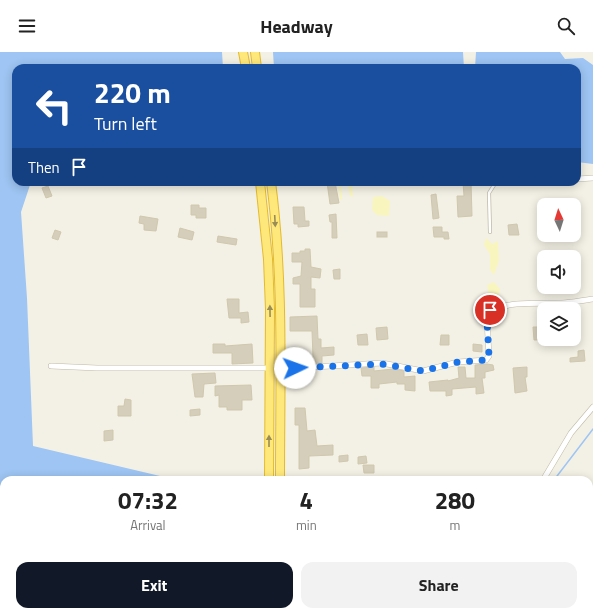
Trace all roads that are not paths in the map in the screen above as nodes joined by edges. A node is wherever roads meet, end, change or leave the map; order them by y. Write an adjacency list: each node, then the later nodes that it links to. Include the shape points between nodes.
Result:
1 (243, 52): 3 (highway)
2 (255, 52): 4 (highway)
3 (245, 64)
4 (256, 64)
5 (593, 178): 6 (street)
6 (581, 179)
7 (260, 186): 13 (highway, one-way to 7, via 268,259)
8 (271, 186): 14 (highway, one-way to 14, via 280,308)
9 (493, 186): 10 (lane, via 489,193)
10 (490, 232)
11 (593, 299): 14 (street, via 563,303 528,302 490,310 487,320 489,356 486,360 458,362 423,371 382,364)
12 (50, 366): 13 (street)
13 (270, 368): 16 (highway, one-way to 13)
14 (280, 369): 17 (highway)
15 (593, 407): 18 (street, via 571,433)
16 (269, 476)
17 (280, 476)
18 (545, 476)

